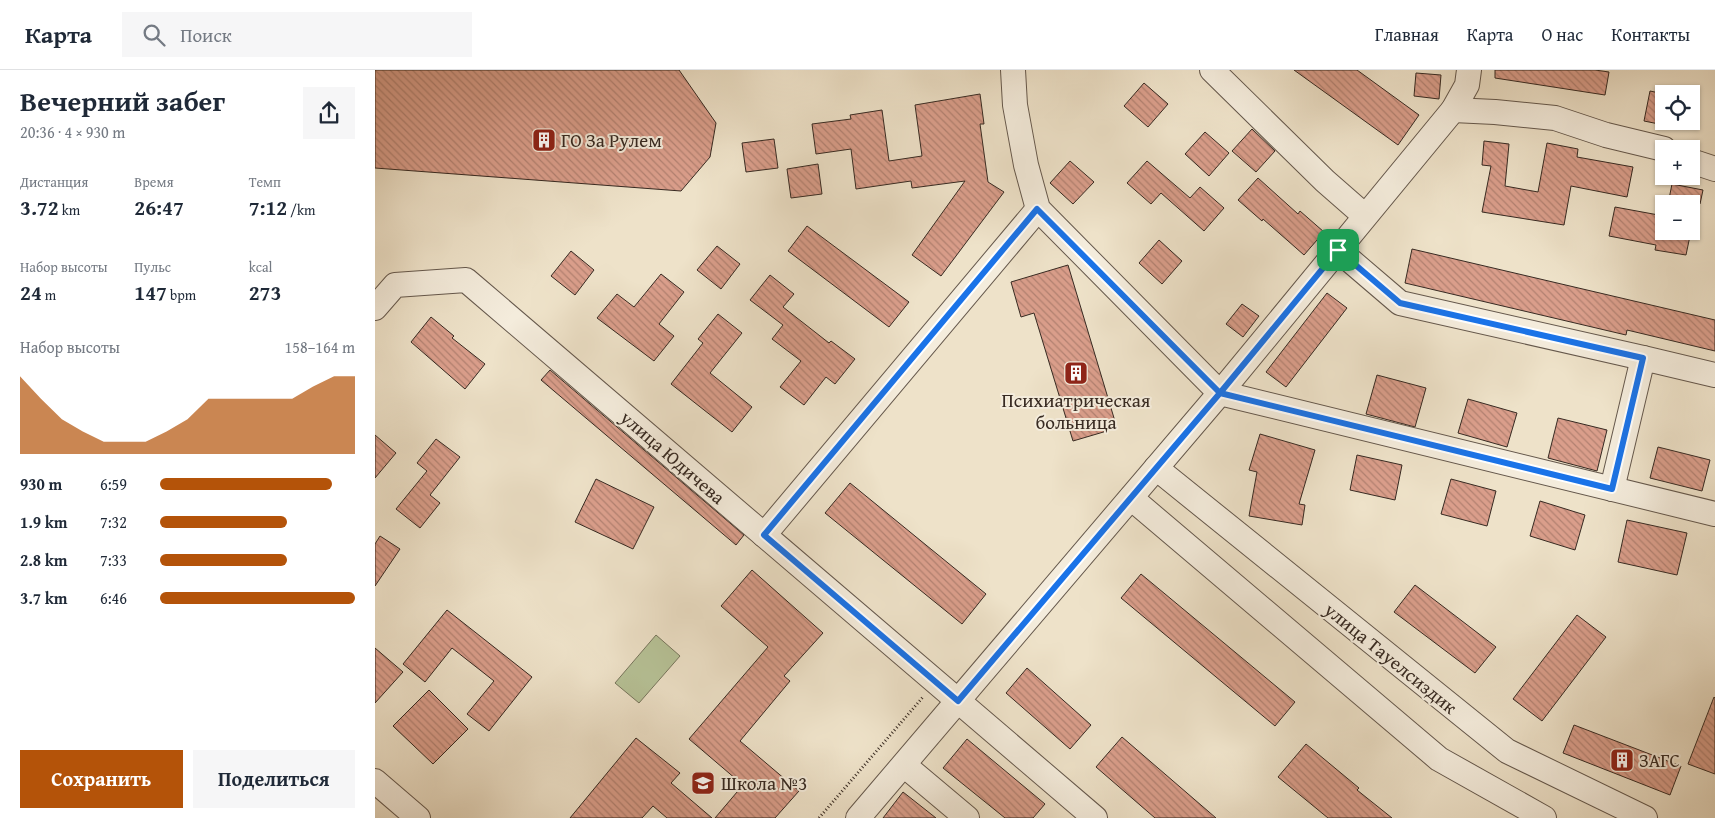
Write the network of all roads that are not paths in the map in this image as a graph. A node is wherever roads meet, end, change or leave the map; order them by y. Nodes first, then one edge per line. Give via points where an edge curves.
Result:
1 (1013, 70) edge
2 (1211, 70) edge
3 (1469, 70) edge
4 (1453, 110) junction
5 (1655, 147) edge
6 (1700, 164) edge
7 (1715, 170) edge
8 (1037, 209) junction
9 (1365, 216) junction
10 (1338, 250) junction
11 (375, 308) edge
12 (1643, 358) junction
13 (1715, 374) edge
14 (1220, 393) junction
15 (1156, 468) junction
16 (1612, 489) junction
17 (1131, 498) junction
18 (1715, 514) edge
19 (764, 535) junction
20 (958, 701) junction
21 (904, 764) junction
22 (375, 781) edge
23 (418, 818) edge
24 (858, 818) edge
25 (967, 818) edge
26 (1095, 818) edge
27 (1544, 818) edge
28 (1645, 818) edge

1 - 8 street via 1015,105
2 - 9 street via 1325,182
3 - 4 street via 1467,85
4 - 5 street via 1555,118
4 - 9 street
6 - 7 street
8 - 14 street
8 - 19 street
9 - 10 street
10 - 12 street via 1400,303
10 - 14 street
11 - 19 street, улица Юдичева via 395,285 466,280
12 - 13 street
12 - 16 street
14 - 15 street
14 - 16 street
15 - 17 street
15 - 28 street, улица Тауелсиздик via 1507,751
16 - 18 street
17 - 20 street
17 - 27 street via 1439,759
19 - 20 street, улица Юдичева
20 - 21 street
20 - 26 street, улица Юдичева
21 - 24 street
21 - 25 street
22 - 23 street

